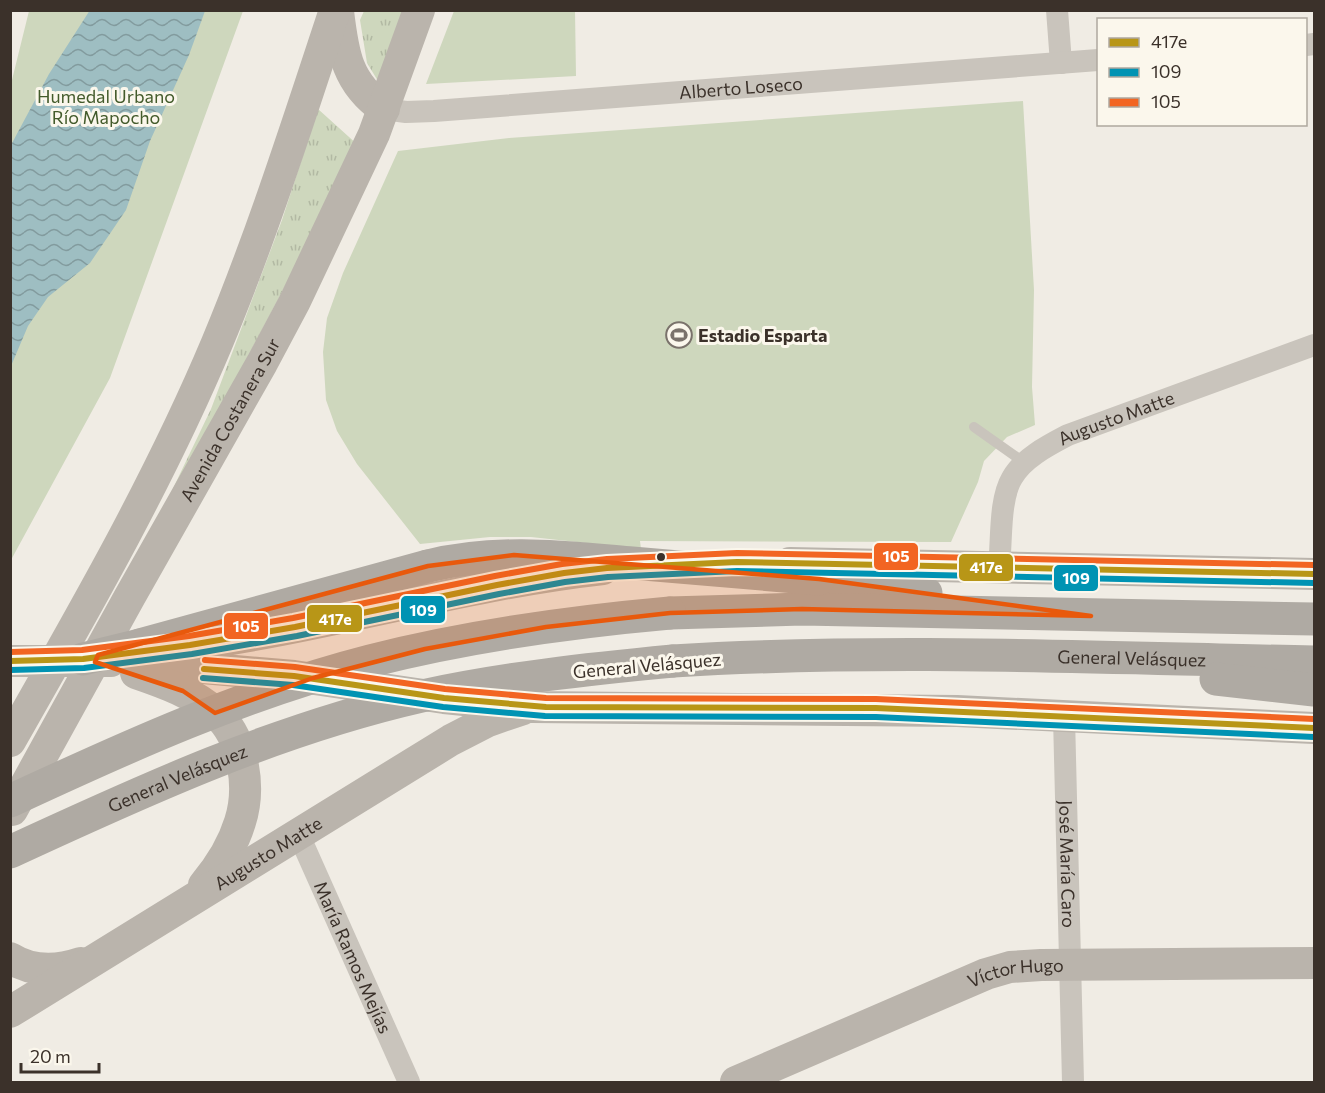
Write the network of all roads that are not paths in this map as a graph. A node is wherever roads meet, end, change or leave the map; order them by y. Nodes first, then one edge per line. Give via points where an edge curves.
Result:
1 (337, 10) edge
2 (419, 10) edge
3 (1057, 10) edge
4 (1097, 60) edge
5 (1061, 63) junction
6 (384, 109) junction
7 (1314, 345) edge
8 (974, 427) dead end
9 (1025, 464) junction
10 (999, 566) junction
11 (1314, 574) edge
12 (1091, 616) junction
13 (1314, 619) edge
14 (987, 655) junction
15 (135, 657) junction
16 (83, 659) joint
17 (10, 661) edge
18 (1314, 662) edge
19 (1314, 690) edge
20 (532, 707) junction
21 (1064, 717) junction
22 (1314, 728) edge
23 (10, 741) edge
24 (10, 801) edge
25 (10, 813) edge
26 (298, 833) junction
27 (10, 852) edge
28 (184, 903) junction
29 (98, 957) junction
30 (10, 958) edge
31 (1314, 963) edge
32 (1070, 964) junction
33 (10, 1012) edge
34 (409, 1083) edge
35 (736, 1083) edge
36 (1073, 1083) edge

1 - 6 main road via 346,61 366,96
1 - 23 main road via 252,256 216,345 102,581
2 - 6 main road, Avenida Costanera Sur
3 - 5 street
4 - 5 street, Alberto Loseco
5 - 6 street, Alberto Loseco via 434,111
6 - 25 main road, Avenida Costanera Sur via 295,301
7 - 9 street, Augusto Matte via 1068,435
8 - 9 lane
9 - 10 street, Augusto Matte via 1012,478 1005,500
10 - 11 main road
10 - 15 main road via 737,562 607,568 508,583
12 - 13 highway
12 - 15 highway, bridge via 819,579 557,556 485,557 428,566
12 - 24 highway, bridge via 802,609 670,613 546,627 369,662 265,694 200,718
14 - 18 highway, General Velásquez
14 - 19 highway
14 - 27 highway, General Velásquez, bridge via 775,656 673,661 519,678 420,697 263,743 194,769
15 - 16 highway, bridge
15 - 20 main road
15 - 28 main road via 219,716 231,731 240,758 244,787 240,821 219,865
16 - 17 main road, bridge
20 - 21 main road via 876,708
20 - 26 main road, Augusto Matte via 488,721 451,740
21 - 22 main road
21 - 32 street, José María Caro
26 - 28 main road, Augusto Matte
26 - 34 street, María Ramos Mejías
28 - 29 main road, Augusto Matte
29 - 30 main road via 49,970 24,966
29 - 33 main road, Augusto Matte
31 - 32 main road, Víctor Hugo
32 - 35 main road, Víctor Hugo via 997,970
32 - 36 street, José María Caro

